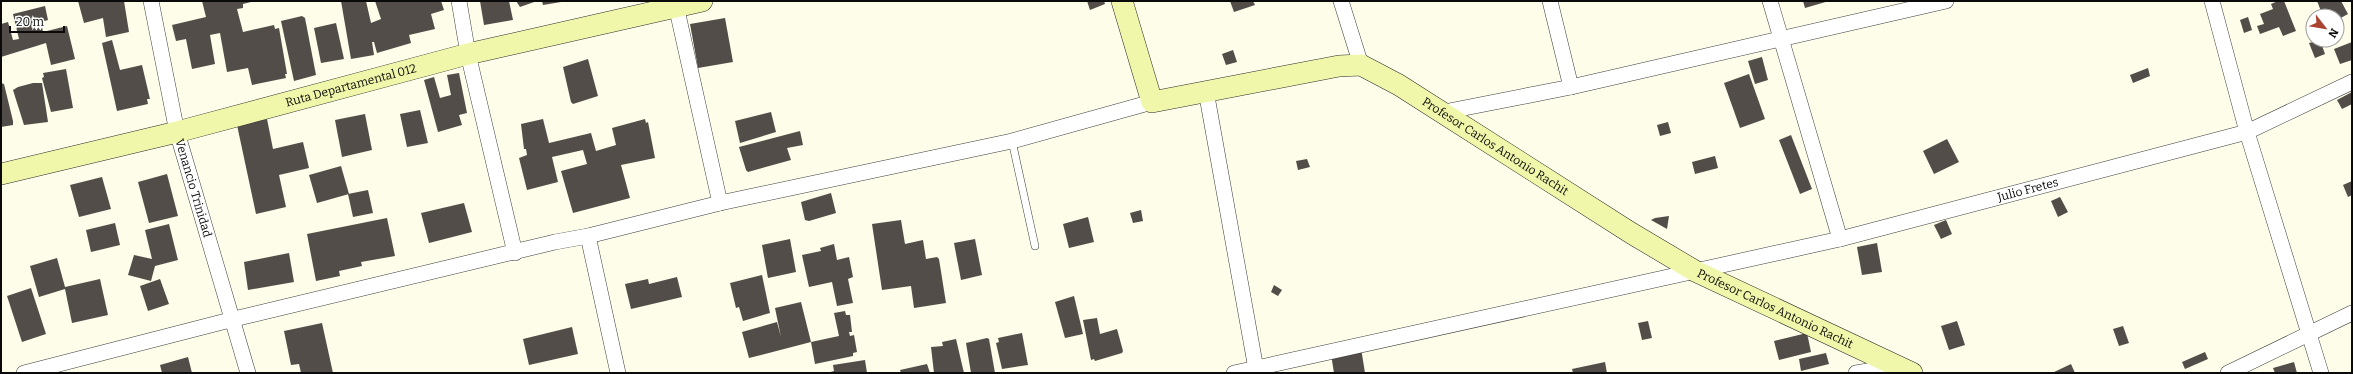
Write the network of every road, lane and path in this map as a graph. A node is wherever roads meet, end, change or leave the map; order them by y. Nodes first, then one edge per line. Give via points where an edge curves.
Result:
1 (151, 1) edge
2 (459, 1) edge
3 (702, 1) edge
4 (1122, 1) edge
5 (1341, 1) edge
6 (1550, 1) edge
7 (1770, 1) edge
8 (1946, 1) edge
9 (2212, 1) edge
10 (676, 4) edge
11 (1780, 39) junction
12 (468, 54) junction
13 (1361, 65) junction
14 (2352, 82) edge
15 (1571, 87) junction
16 (1206, 91) junction
17 (1152, 102) junction
18 (1444, 112) junction
19 (177, 132) junction
20 (2247, 132) junction
21 (1012, 141) junction
22 (1, 174) edge
23 (720, 203) junction
24 (588, 236) junction
25 (1840, 239) junction
26 (1035, 246) dead end
27 (515, 253) junction
28 (1695, 271) junction
29 (2352, 313) edge
30 (234, 319) junction
31 (2309, 334) junction
32 (1256, 369) junction
33 (1279, 369) edge
34 (1905, 369) edge
35 (24, 373) edge
36 (248, 373) edge
37 (618, 373) edge
38 (1234, 373) edge
39 (1856, 373) edge
40 (2228, 373) edge
41 (2321, 373) edge

1 - 19 street, Venancio Trinidad
2 - 12 street
3 - 10 main road, Ruta Departamental 012
4 - 17 main road
5 - 13 street
6 - 15 street
7 - 11 street
8 - 11 street
9 - 20 street
10 - 12 main road, Ruta Departamental 012
10 - 23 street
11 - 15 street
11 - 25 street
12 - 19 main road, Ruta Departamental 012
12 - 27 street
13 - 16 main road via 1339,66
13 - 18 main road, Profesor Carlos Antonio Rachit
14 - 20 street, Julio Fretes
15 - 18 street
16 - 17 main road
16 - 32 street
17 - 21 street
18 - 28 main road, Profesor Carlos Antonio Rachit via 1631,233
19 - 22 main road, Ruta Departamental 012
19 - 30 street, Venancio Trinidad
20 - 25 street, Julio Fretes
20 - 31 street
21 - 23 street
21 - 26 lane
23 - 24 street
24 - 27 street
24 - 37 street
25 - 28 street, Julio Fretes
27 - 30 street
28 - 33 street, Julio Fretes
28 - 34 main road, Profesor Carlos Antonio Rachit
29 - 31 street
30 - 35 street
30 - 36 street, Venancio Trinidad
31 - 40 street
31 - 41 street
32 - 33 street, Julio Fretes
32 - 38 street, Julio Fretes
34 - 39 street

